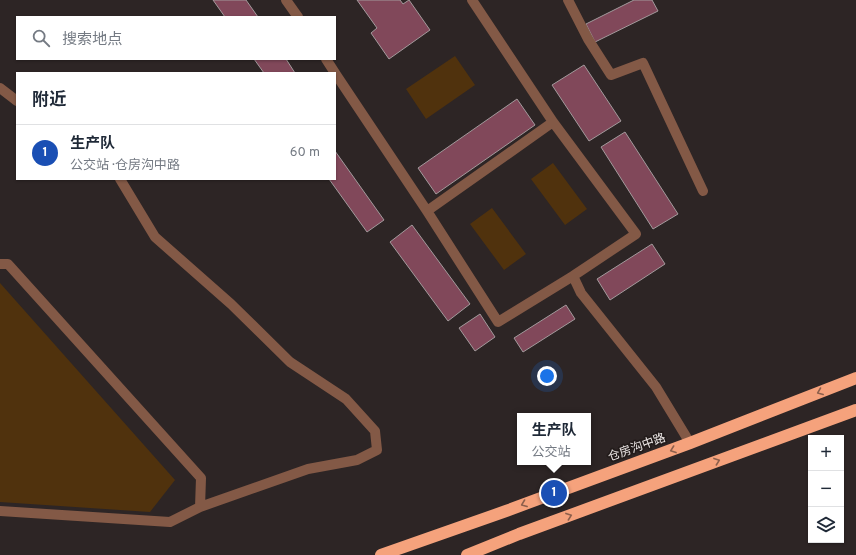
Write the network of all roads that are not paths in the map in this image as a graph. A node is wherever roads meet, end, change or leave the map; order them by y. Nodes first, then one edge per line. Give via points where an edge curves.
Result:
1 (286, 0) edge
2 (472, 0) edge
3 (568, 0) edge
4 (297, 16) edge
5 (327, 60) edge
6 (334, 72) edge
7 (336, 74) edge
8 (0, 88) edge
9 (16, 100) edge
10 (553, 122) junction
11 (121, 180) edge
12 (702, 191) dead end
13 (427, 211) junction
14 (0, 264) edge
15 (573, 276) junction
16 (856, 378) edge
17 (856, 410) edge
18 (690, 443) junction
19 (200, 507) junction
20 (0, 511) edge
21 (381, 555) edge
22 (467, 555) edge

1 - 4 lane
2 - 10 lane
3 - 12 lane via 588,39 611,75 643,63
5 - 6 lane
7 - 13 lane
8 - 9 lane
10 - 13 lane
10 - 15 lane via 636,234
11 - 19 lane via 155,237 231,304 290,362 346,399 375,431 377,450 357,460 308,469
13 - 15 lane via 498,322
14 - 19 lane via 8,264 201,478
15 - 18 lane via 581,293 656,387
16 -> 18 highway, 仓房沟中路
22 -> 17 highway
18 -> 21 highway, 仓房沟中路 via 506,512
19 - 20 lane via 170,522

